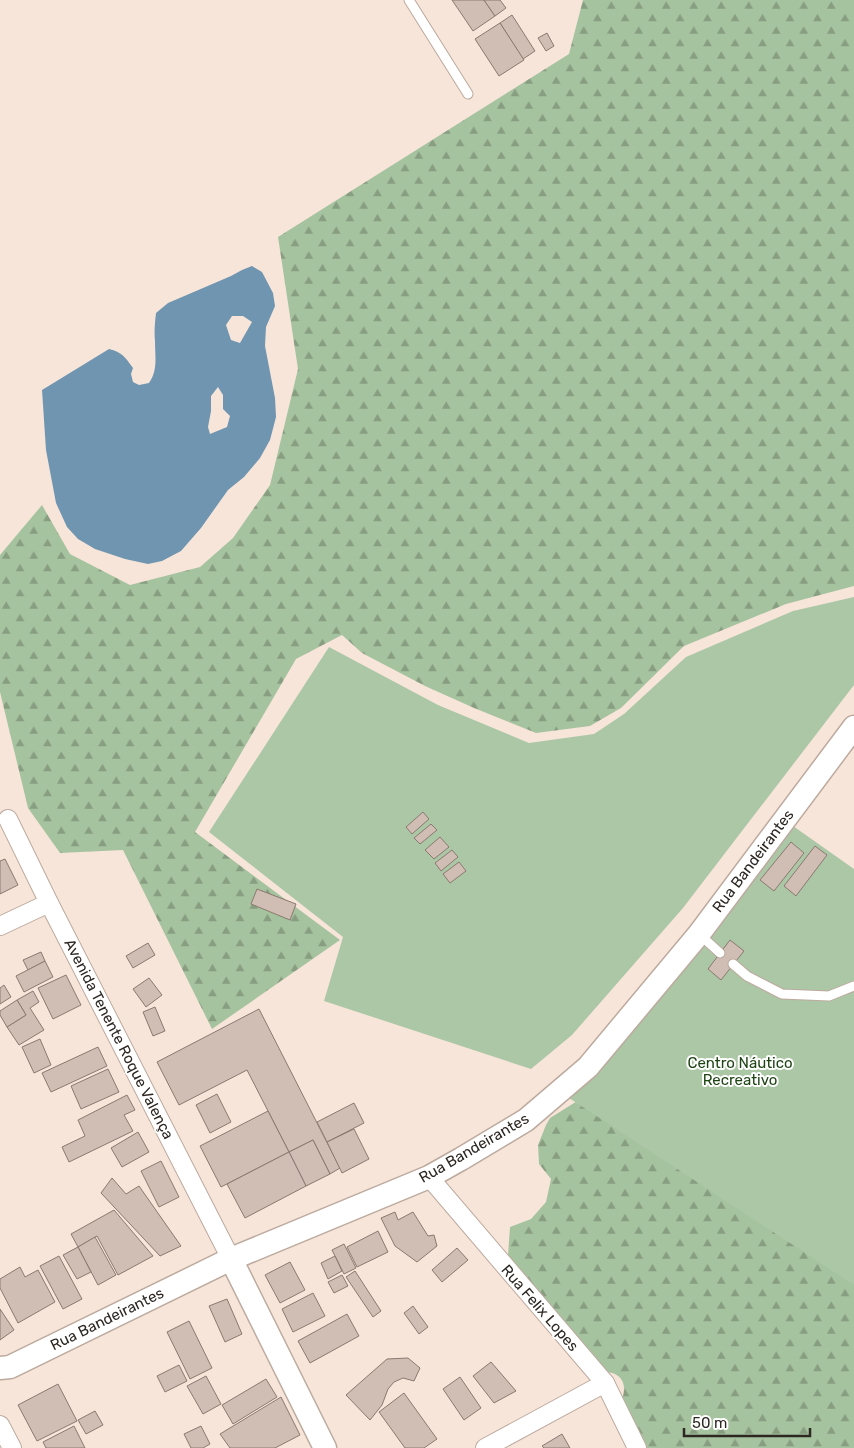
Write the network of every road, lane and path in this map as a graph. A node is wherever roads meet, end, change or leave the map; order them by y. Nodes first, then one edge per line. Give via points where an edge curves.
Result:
1 (409, 0) edge
2 (468, 94) dead end
3 (854, 727) edge
4 (8, 819) dead end
5 (49, 903) junction
6 (0, 926) edge
7 (699, 934) junction
8 (720, 953) dead end
9 (733, 964) dead end
10 (854, 986) edge
11 (429, 1177) junction
12 (231, 1259) junction
13 (3, 1372) edge
14 (605, 1383) junction
15 (0, 1425) edge
16 (12, 1448) edge
17 (325, 1448) edge
18 (485, 1448) edge
19 (637, 1448) edge

1 - 2 lane
3 - 7 street, Rua Bandeirantes
4 - 5 street, Avenida Tenente Roque Valença
5 - 6 street
5 - 12 street, Avenida Tenente Roque Valença
7 - 8 lane
7 - 11 street, Rua Bandeirantes via 588,1067 526,1120
9 - 10 lane via 747,976 782,994 829,996
11 - 12 street, Rua Bandeirantes
11 - 14 street, Rua Felix Lopes
12 - 13 street, Rua Bandeirantes
12 - 17 street
14 - 18 street
14 - 19 street, Rua Felix Lopes
15 - 16 street

